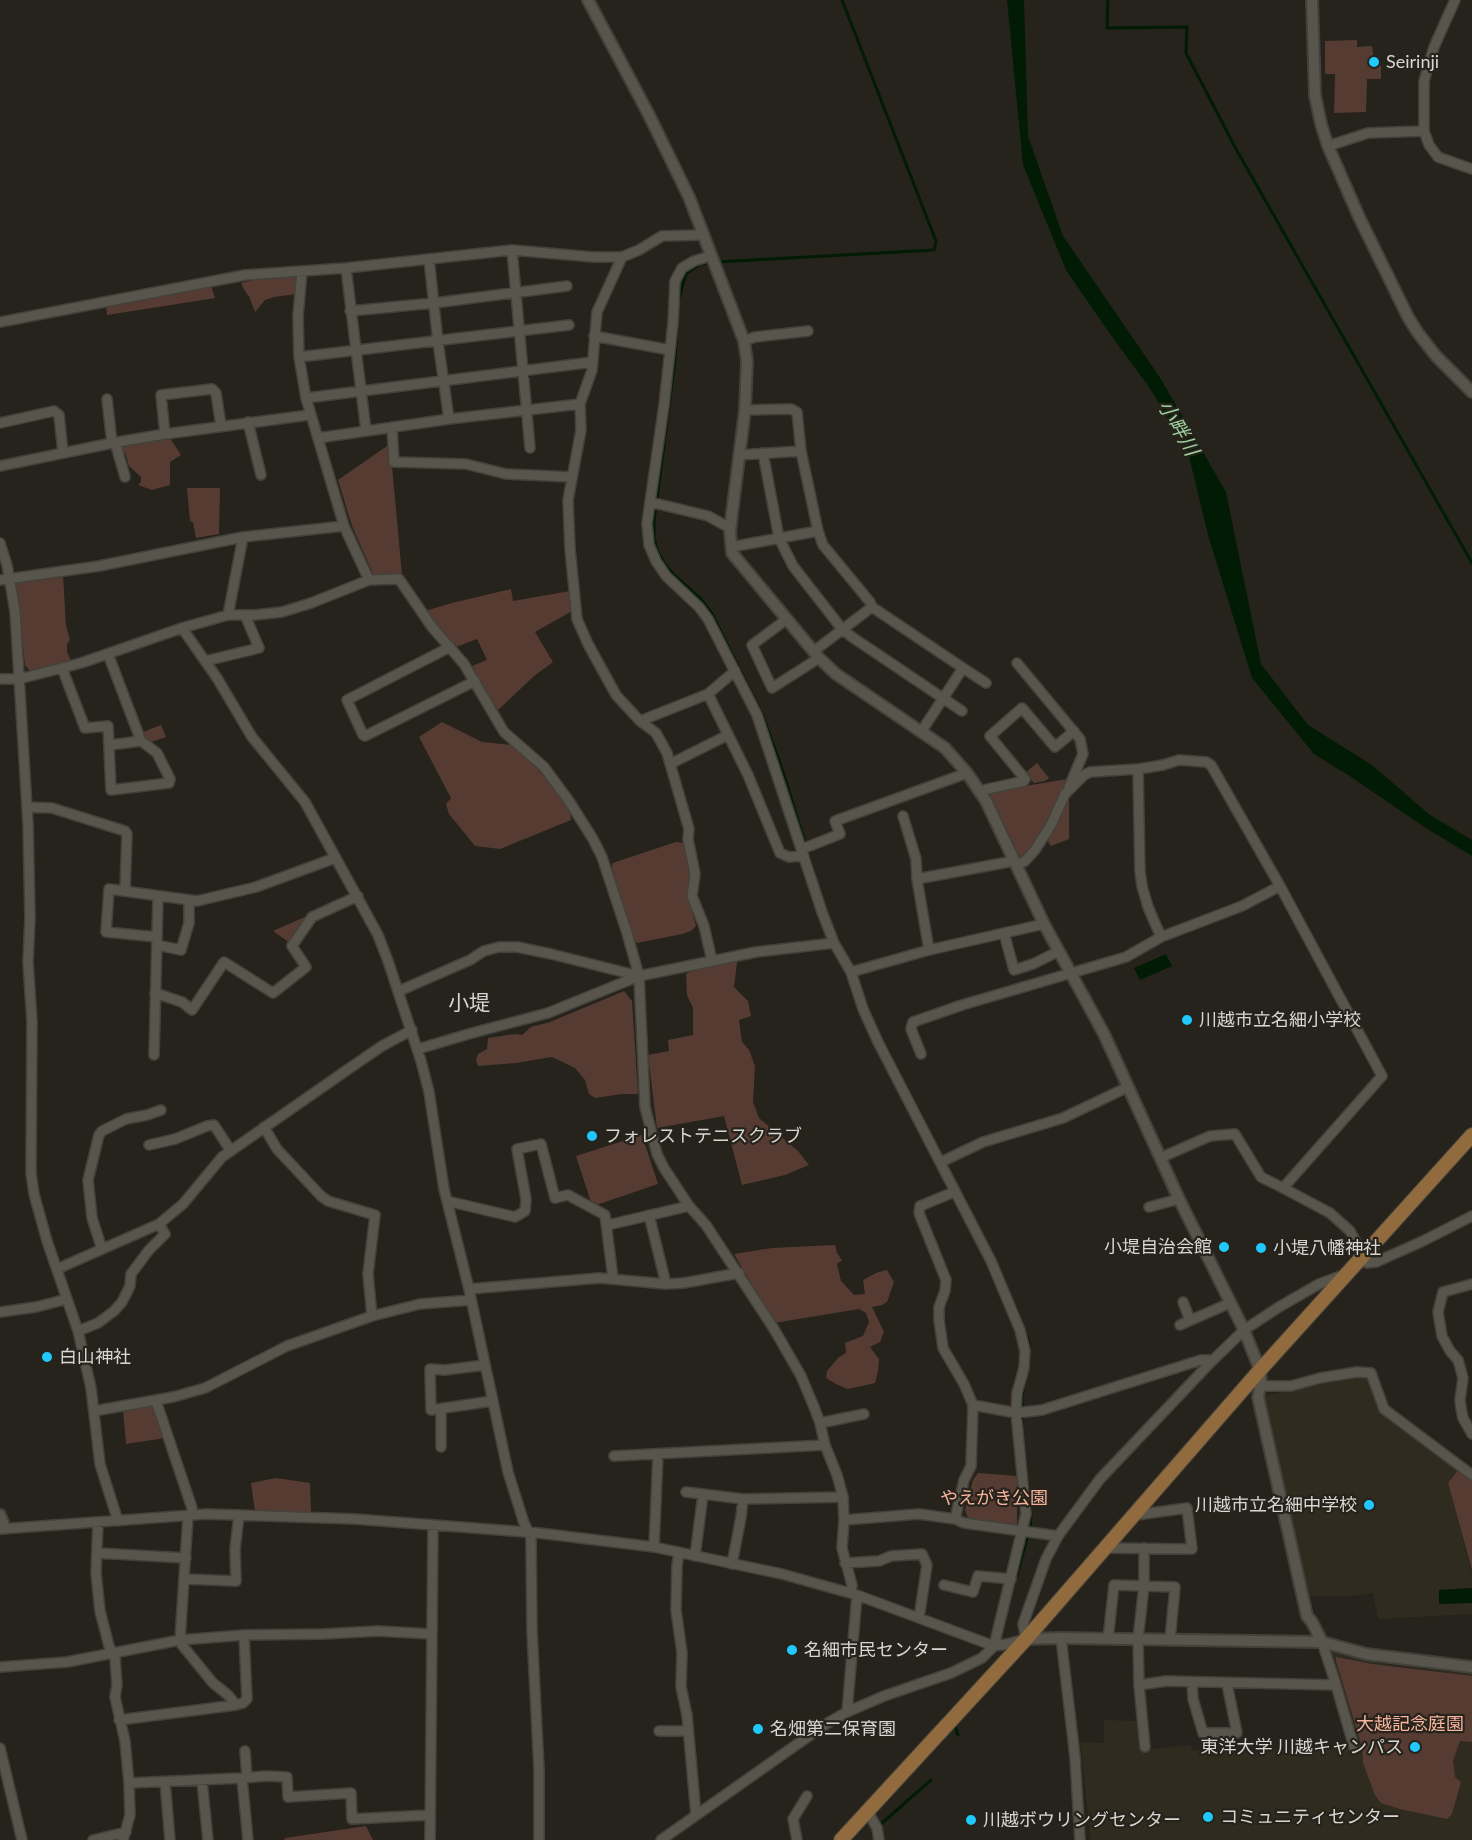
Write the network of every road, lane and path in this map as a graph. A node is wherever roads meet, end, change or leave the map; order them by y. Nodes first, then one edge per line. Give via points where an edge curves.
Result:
1 (588, 0) edge
2 (1312, 0) edge
3 (1455, 0) edge
4 (1424, 131) junction
5 (1328, 146) junction
6 (1472, 169) edge
7 (703, 236) junction
8 (512, 250) junction
9 (710, 256) junction
10 (622, 257) junction
11 (429, 259) junction
12 (346, 268) junction
13 (302, 271) junction
14 (567, 286) dead end
15 (516, 291) junction
16 (434, 303) junction
17 (351, 311) junction
18 (0, 322) edge
19 (568, 326) dead end
20 (808, 331) dead end
21 (520, 332) junction
22 (594, 336) junction
23 (744, 341) junction
24 (438, 342) junction
25 (670, 350) junction
26 (356, 351) junction
27 (299, 357) junction
28 (592, 362) junction
29 (523, 370) junction
30 (443, 380) junction
31 (360, 390) junction
32 (1472, 392) edge
33 (306, 398) junction
34 (107, 399) dead end
35 (580, 404) junction
36 (745, 410) junction
37 (527, 411) junction
38 (309, 415) junction
39 (449, 419) junction
40 (248, 422) junction
41 (0, 423) edge
42 (221, 426) junction
43 (392, 427) junction
44 (366, 431) junction
45 (165, 434) junction
46 (318, 438) junction
47 (113, 442) junction
48 (530, 448) dead end
49 (801, 451) junction
50 (63, 453) junction
51 (763, 453) junction
52 (739, 455) junction
53 (0, 465) edge
54 (261, 475) dead end
55 (124, 477) dead end
56 (572, 477) junction
57 (654, 503) junction
58 (344, 526) junction
59 (730, 528) junction
60 (818, 531) junction
61 (243, 537) junction
62 (779, 538) junction
63 (0, 543) edge
64 (731, 547) junction
65 (5, 580) edge
66 (369, 580) junction
67 (872, 607) junction
68 (228, 615) junction
69 (245, 615) junction
70 (787, 619) junction
71 (182, 628) junction
72 (842, 628) junction
73 (450, 647) junction
74 (108, 654) junction
75 (816, 654) junction
76 (205, 661) junction
77 (1017, 663) dead end
78 (62, 668) junction
79 (963, 668) junction
80 (735, 671) junction
81 (20, 679) junction
82 (0, 680) edge
83 (475, 681) junction
84 (986, 683) dead end
85 (708, 694) junction
86 (943, 699) junction
87 (962, 711) dead end
88 (640, 721) junction
89 (921, 732) junction
90 (1074, 732) junction
91 (728, 735) junction
92 (141, 741) junction
93 (110, 745) junction
94 (670, 764) junction
95 (1138, 769) junction
96 (967, 773) junction
97 (980, 791) junction
98 (1065, 794) junction
99 (27, 807) junction
100 (903, 816) dead end
101 (803, 853) junction
102 (335, 858) junction
103 (1015, 863) junction
104 (917, 879) junction
105 (1280, 886) junction
106 (125, 890) junction
107 (158, 897) junction
108 (358, 897) junction
109 (189, 900) junction
110 (1044, 924) junction
111 (1004, 933) junction
112 (1161, 936) junction
113 (157, 941) junction
114 (834, 944) junction
115 (929, 950) junction
116 (1059, 951) junction
117 (712, 961) junction
118 (850, 972) junction
119 (1070, 972) junction
120 (639, 976) junction
121 (399, 991) junction
122 (155, 993) junction
123 (412, 1030) junction
124 (418, 1049) junction
125 (921, 1054) dead end
126 (154, 1055) dead end
127 (1128, 1087) junction
128 (161, 1110) dead end
129 (264, 1127) junction
130 (1471, 1139) edge
131 (149, 1145) dead end
132 (231, 1151) junction
133 (1160, 1158) junction
134 (941, 1161) junction
135 (1283, 1188) junction
136 (954, 1192) junction
137 (1179, 1199) junction
138 (447, 1201) junction
139 (689, 1206) junction
140 (1149, 1207) dead end
141 (649, 1215) junction
142 (1472, 1216) edge
143 (159, 1224) junction
144 (608, 1225) junction
145 (102, 1249) junction
146 (1361, 1257) junction
147 (57, 1269) junction
148 (739, 1273) junction
149 (1348, 1274) junction
150 (613, 1278) junction
151 (666, 1284) junction
152 (1472, 1284) edge
153 (469, 1289) junction
154 (67, 1299) junction
155 (471, 1300) junction
156 (1183, 1302) dead end
157 (1230, 1302) junction
158 (0, 1312) edge
159 (372, 1316) junction
160 (1190, 1320) junction
161 (1180, 1325) dead end
162 (1244, 1330) junction
163 (78, 1331) junction
164 (1213, 1360) junction
165 (485, 1365) junction
166 (1260, 1370) junction
167 (1260, 1386) junction
168 (156, 1401) junction
169 (492, 1401) junction
170 (974, 1405) junction
171 (441, 1409) junction
172 (94, 1411) junction
173 (1016, 1413) junction
174 (864, 1414) dead end
175 (820, 1423) junction
176 (1472, 1434) edge
177 (825, 1445) junction
178 (441, 1447) dead end
179 (658, 1454) junction
180 (614, 1456) dead end
181 (1472, 1475) edge
182 (686, 1492) dead end
183 (703, 1494) junction
184 (843, 1497) junction
185 (743, 1499) junction
186 (0, 1515) edge
187 (190, 1515) junction
188 (239, 1515) junction
189 (1136, 1515) junction
190 (956, 1519) junction
191 (844, 1520) junction
192 (118, 1521) junction
193 (98, 1522) junction
194 (433, 1525) junction
195 (3, 1529) edge
196 (528, 1532) junction
197 (1027, 1532) junction
198 (1058, 1536) junction
199 (654, 1547) junction
200 (1106, 1548) junction
201 (1144, 1548) junction
202 (679, 1552) junction
203 (97, 1553) junction
204 (695, 1556) junction
205 (186, 1558) junction
206 (845, 1563) junction
207 (732, 1564) junction
208 (184, 1579) junction
209 (1011, 1579) junction
210 (944, 1585) dead end
211 (1144, 1586) junction
212 (854, 1594) junction
213 (919, 1618) junction
214 (432, 1634) junction
215 (244, 1635) junction
216 (1061, 1638) junction
217 (1026, 1639) junction
218 (1108, 1639) junction
219 (180, 1640) junction
220 (1138, 1640) junction
221 (1170, 1640) junction
222 (1322, 1642) junction
223 (994, 1646) junction
224 (113, 1653) junction
225 (0, 1667) edge
226 (1472, 1667) edge
227 (1192, 1682) junction
228 (1227, 1684) junction
229 (1139, 1685) junction
230 (1336, 1685) junction
231 (236, 1705) junction
232 (847, 1712) junction
233 (119, 1720) junction
234 (659, 1731) dead end
235 (688, 1731) junction
236 (1354, 1747) dead end
237 (0, 1748) edge
238 (1145, 1748) dead end
239 (245, 1751) dead end
240 (244, 1777) junction
241 (202, 1780) junction
242 (165, 1782) junction
243 (129, 1783) junction
244 (807, 1796) dead end
245 (868, 1812) junction
246 (430, 1815) junction
247 (696, 1815) junction
248 (125, 1836) edge
249 (22, 1840) edge
250 (93, 1840) edge
251 (170, 1840) edge
252 (208, 1840) edge
253 (248, 1840) edge
254 (430, 1840) edge
255 (533, 1840) edge
256 (539, 1840) edge
257 (662, 1840) edge
258 (797, 1840) edge
259 (841, 1840) edge
260 (879, 1840) edge
261 (1080, 1840) edge

1 - 7 street via 649,115
2 - 5 street via 1315,95
3 - 4 street via 1424,81
4 - 5 street via 1368,133
4 - 6 street via 1438,156
5 - 32 street via 1408,317 1436,356
7 - 9 street
7 - 10 street via 662,236
8 - 10 street
8 - 11 street
8 - 15 street
9 - 23 street
9 - 25 street via 682,268 675,281
10 - 22 street via 597,312
11 - 12 street
11 - 16 street
12 - 13 street
12 - 17 street
13 - 18 street via 245,275
13 - 27 street
14 - 15 street
15 - 16 street
15 - 21 street
16 - 17 street
16 - 24 street
17 - 26 street
19 - 21 street
20 - 23 street
21 - 24 street
21 - 29 street
22 - 25 street
22 - 28 street
23 - 36 street
24 - 26 street
24 - 30 street
25 - 57 street
26 - 27 street
26 - 31 street
27 - 33 street
28 - 29 street
28 - 35 street
29 - 30 street
29 - 37 street
30 - 31 street
30 - 39 street
31 - 33 street
31 - 44 street
33 - 38 street
34 - 47 street
35 - 37 street
35 - 56 street via 581,430
36 - 49 street via 794,410
36 - 52 street
37 - 39 street
37 - 48 street
38 - 40 street
38 - 46 street
39 - 43 street
40 - 42 street
40 - 54 street
41 - 50 street via 54,411 58,415
42 - 45 street
42 - 45 street via 212,389 161,395
43 - 44 street
43 - 56 street via 394,462 466,464 506,474
44 - 46 street
45 - 47 street
46 - 58 street
47 - 50 street
47 - 55 street
49 - 51 street
49 - 60 street
50 - 53 street
51 - 52 street
51 - 62 street
52 - 59 street
56 - 88 street via 568,500 577,619 616,695
57 - 59 street via 708,516
57 - 80 street via 647,523 649,545 656,561 704,613
58 - 61 street
58 - 66 street
59 - 64 street
60 - 62 street
60 - 67 street via 823,545
61 - 65 street
61 - 68 street
62 - 64 street
62 - 72 street via 793,566
63 - 65 street
64 - 70 street via 738,562
65 - 81 street via 15,611
66 - 69 street via 282,612
66 - 73 street via 399,579
67 - 72 street
67 - 79 street
68 - 69 street
68 - 71 street
69 - 76 street via 259,648
70 - 75 street
70 - 75 street via 752,645 772,688
71 - 74 street
71 - 76 street
72 - 75 street
72 - 86 street
73 - 83 street
73 - 83 street via 346,701 363,735
74 - 78 street
74 - 92 street
75 - 89 street via 836,674
76 - 102 street via 252,737 305,802
77 - 90 street
78 - 81 street
78 - 93 street via 84,728 108,726
79 - 84 street
79 - 86 street
80 - 85 street
80 - 101 street via 757,715
81 - 82 street
81 - 99 street
83 - 120 street via 504,732 544,767 593,839 609,875
85 - 88 street
85 - 91 street
86 - 87 street
86 - 89 street
88 - 94 street via 656,733
89 - 96 street via 945,748
90 - 97 street via 1055,747 1022,708 990,736 1024,781
90 - 98 street via 1083,754
91 - 94 street
91 - 101 street via 780,854 789,857
92 - 93 street
92 - 93 street via 157,753 169,783 111,790
94 - 117 street via 689,829 695,874 692,896
95 - 98 street via 1090,772
95 - 105 street via 1179,760 1209,763
95 - 112 street via 1142,886
96 - 97 street
96 - 101 street via 835,821 840,834
97 - 103 street
98 - 103 street via 1052,825 1035,850 1025,861
99 - 106 street via 52,808 125,831
99 - 147 street via 32,1022 30,1164 39,1216
100 - 104 street via 916,859
101 - 114 street
102 - 108 street
102 - 109 street via 256,887 207,900
103 - 104 street
103 - 110 street
104 - 115 street
105 - 112 street via 1242,906
105 - 135 street via 1382,1076
106 - 107 street
106 - 113 street via 108,889 106,932
107 - 109 street
107 - 113 street
108 - 121 street via 378,935
108 - 122 street via 312,916 292,946 306,968 273,993 224,962 192,1010 182,1002
109 - 113 street via 189,922 181,950
110 - 111 street
110 - 116 street
111 - 115 street
111 - 116 street via 1014,970
112 - 119 street via 1126,957
113 - 122 street
114 - 117 street
114 - 118 street
115 - 118 street
116 - 119 street
117 - 120 street
118 - 134 street via 862,1009
119 - 125 street via 913,1022 911,1029
119 - 127 street
120 - 121 street via 517,947 499,948 484,951
120 - 124 street via 548,1013
120 - 139 street via 645,1107 657,1154
121 - 123 street
122 - 126 street
123 - 124 street
123 - 129 street via 382,1046
124 - 138 street
127 - 133 street
127 - 134 street via 1063,1118 983,1142
128 - 145 street via 126,1119 99,1135 88,1180 92,1218
129 - 132 street
129 - 159 street via 277,1149 321,1196 375,1215 368,1274
130 - 146 main road
131 - 132 street via 214,1125
132 - 143 street via 183,1204
133 - 135 street via 1210,1136 1235,1134 1261,1177
133 - 137 street
134 - 136 street
135 - 146 street via 1330,1213 1350,1231
136 - 170 street via 920,1206 919,1213 946,1280 939,1307 943,1348
136 - 173 street via 991,1261 1020,1330 1025,1351
137 - 140 street
137 - 157 street
138 - 144 street via 515,1216 525,1211 517,1149 541,1144 555,1198 568,1195 605,1215
138 - 153 street
139 - 141 street
139 - 148 street
141 - 144 street
141 - 151 street
142 - 146 street via 1376,1262 1367,1263
143 - 145 street
143 - 163 street via 165,1234 131,1274 122,1302 98,1323
144 - 150 street
145 - 147 street
146 - 149 main road
147 - 154 street
148 - 151 street
148 - 175 street via 801,1376
149 - 162 street via 1319,1284
149 - 166 main road
150 - 151 street
150 - 153 street
152 - 176 street via 1443,1292 1438,1312 1442,1336 1458,1360 1463,1378 1461,1408
153 - 155 street
154 - 158 street
154 - 163 street
155 - 159 street via 420,1304
155 - 165 street
156 - 160 street
157 - 160 street
157 - 162 street
159 - 168 street via 287,1346 205,1388
160 - 161 street
162 - 164 street
162 - 166 street
163 - 172 street
164 - 173 street via 1201,1360 1042,1410
164 - 198 street via 1100,1479
165 - 169 street
165 - 171 street via 430,1369 431,1410
166 - 167 street
166 - 189 main road
167 - 181 street via 1291,1386 1371,1372 1384,1409
167 - 222 street via 1258,1397 1307,1616
168 - 172 street
168 - 187 street via 192,1508
169 - 171 street
169 - 196 street via 508,1472
170 - 173 street
170 - 190 street via 971,1466
171 - 178 street
172 - 192 street via 100,1464
173 - 197 street
174 - 175 street
175 - 177 street
177 - 179 street
177 - 184 street
179 - 180 street
179 - 199 street
182 - 183 street
183 - 185 street
183 - 204 street
184 - 185 street
184 - 191 street
185 - 207 street
186 - 195 street
187 - 188 street
187 - 192 street
187 - 205 street
188 - 194 street
188 - 208 street via 236,1581
189 - 200 main road
189 - 201 street via 1187,1508 1192,1549
190 - 191 street via 919,1514
190 - 197 street
191 - 206 street
192 - 193 street
193 - 195 street
193 - 203 street
194 - 196 street
194 - 214 street
196 - 199 street
196 - 256 street
197 - 198 street
197 - 209 street
198 - 217 street via 1023,1624
199 - 202 street
200 - 201 street
200 - 217 main road
201 - 211 street
202 - 204 street
202 - 235 street via 676,1610
203 - 205 street
203 - 224 street via 100,1611
204 - 207 street
205 - 208 street
206 - 212 street
206 - 213 street via 922,1554 927,1565
207 - 212 street
208 - 219 street
209 - 210 street via 978,1576 973,1592
209 - 223 street
211 - 218 street via 1114,1585
211 - 220 street
211 - 221 street via 1175,1587
212 - 213 street
212 - 232 street
213 - 223 street
214 - 215 street via 378,1631
214 - 246 street
215 - 219 street
215 - 231 street via 247,1699
216 - 217 street
216 - 218 street
216 - 261 street
217 - 223 street
217 - 245 main road
218 - 220 street
219 - 224 street
219 - 231 street via 200,1668
220 - 221 street
220 - 229 street
221 - 222 street
222 - 226 street via 1366,1654
222 - 230 street
223 - 232 street via 982,1658 951,1672
224 - 225 street via 66,1662
224 - 233 street
227 - 228 street
227 - 228 street via 1203,1733 1237,1733
227 - 229 street
228 - 230 street
229 - 238 street
230 - 236 street
231 - 233 street
232 - 247 street
233 - 243 street
234 - 235 street
235 - 247 street
237 - 249 street
239 - 240 street
240 - 241 street
240 - 246 street via 287,1777 288,1797 351,1793 352,1820
240 - 253 street
241 - 242 street
241 - 252 street
242 - 243 street
242 - 251 street
243 - 248 street via 130,1815
244 - 258 street via 793,1819
245 - 259 main road
245 - 260 street
246 - 254 street
247 - 257 street
248 - 250 street
255 - 256 street

